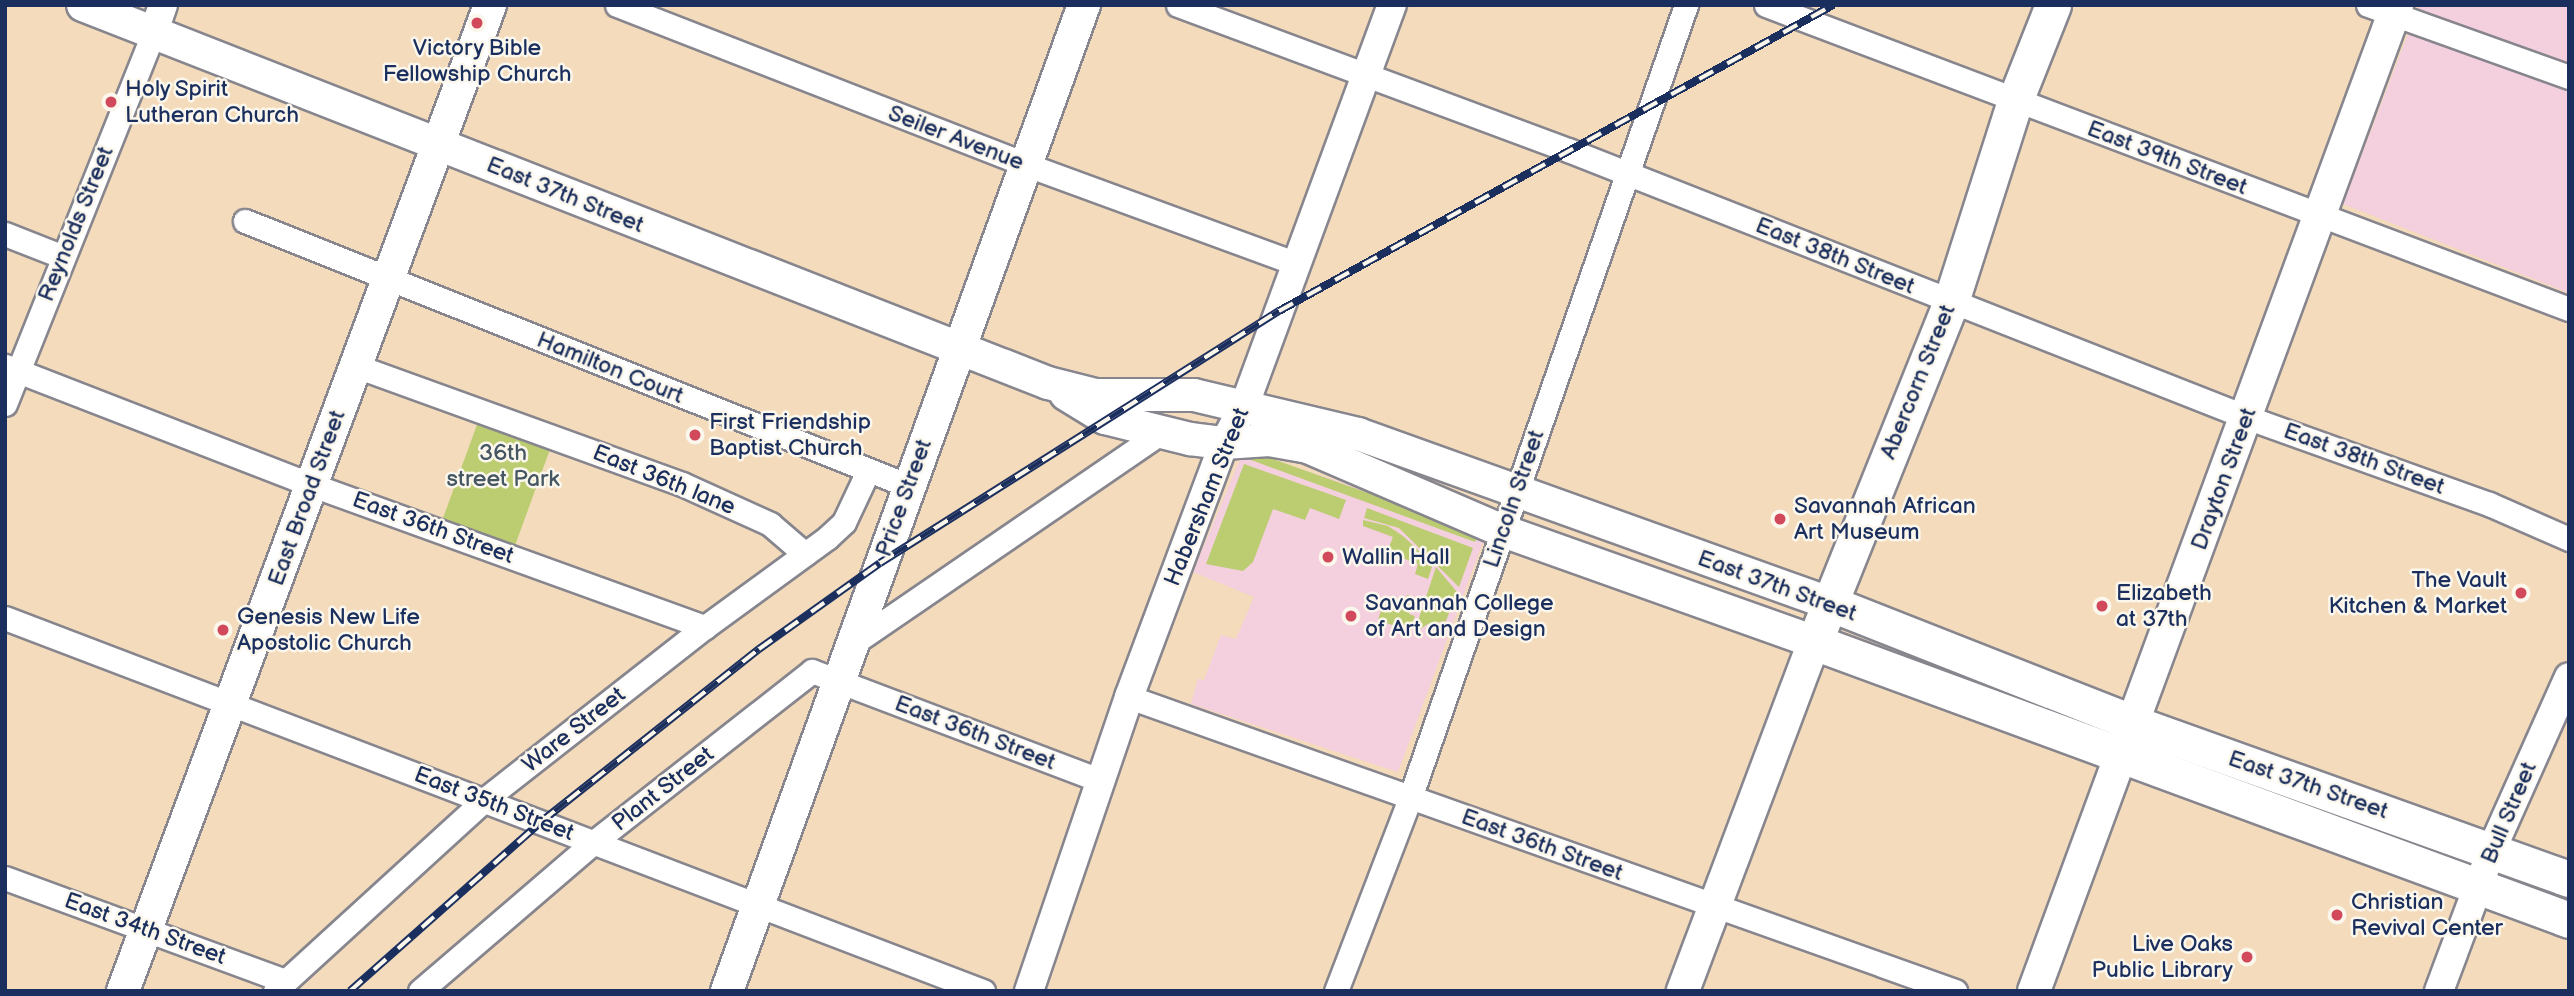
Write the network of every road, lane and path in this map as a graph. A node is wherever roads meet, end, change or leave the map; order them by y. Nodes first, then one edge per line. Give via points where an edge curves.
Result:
1 (83, 5) edge
2 (490, 5) edge
3 (617, 5) edge
4 (1084, 5) edge
5 (1178, 5) edge
6 (1392, 5) edge
7 (1686, 5) edge
8 (1766, 5) edge
9 (2053, 5) edge
10 (2386, 8) edge
11 (158, 20) edge
12 (1367, 72) junction
13 (2569, 77) edge
14 (2015, 101) junction
15 (439, 144) junction
16 (1027, 165) junction
17 (1628, 173) junction
18 (2319, 216) junction
19 (245, 221) dead end
20 (5, 233) edge
21 (61, 256) junction
22 (1297, 264) junction
23 (389, 279) junction
24 (1951, 302) junction
25 (2569, 309) edge
26 (958, 351) junction
27 (356, 366) junction
28 (12, 369) edge
29 (1048, 383) junction
30 (5, 404) edge
31 (1245, 404) junction
32 (2246, 417) junction
33 (1160, 433) junction
34 (1224, 443) junction
35 (868, 471) junction
36 (312, 485) junction
37 (909, 486) junction
38 (1517, 493) junction
39 (1503, 531) junction
40 (2569, 539) edge
41 (805, 554) junction
42 (1829, 603) junction
43 (5, 618) edge
44 (705, 626) junction
45 (1814, 642) junction
46 (852, 644) junction
47 (825, 676) junction
48 (2569, 677) edge
49 (1129, 697) junction
50 (230, 704) junction
51 (2133, 723) junction
52 (2119, 757) junction
53 (1099, 780) junction
54 (1410, 798) junction
55 (484, 800) junction
56 (594, 842) junction
57 (2492, 849) junction
58 (5, 878) edge
59 (2569, 879) edge
60 (2479, 884) junction
61 (757, 905) junction
62 (1714, 907) junction
63 (2569, 920) edge
64 (146, 929) junction
65 (280, 986) edge
66 (123, 991) edge
67 (420, 991) edge
68 (727, 991) edge
69 (984, 991) edge
70 (1029, 991) edge
71 (1336, 991) edge
72 (1683, 991) edge
73 (1955, 991) edge
74 (2034, 991) edge
75 (2439, 991) edge

1 - 11 main road, East 37th Street
2 - 15 main road, East Broad Street
3 - 16 street, Seiler Avenue
4 - 16 main road, Price Street
5 - 12 street, East 38th Street
6 - 12 street, Habersham Street
7 - 17 street, Lincoln Street
8 - 14 street, East 39th Street
9 - 14 main road, Abercorn Street
10 - 13 street
10 - 18 main road, Drayton Street
11 - 15 main road, East 37th Street
11 - 21 street, Reynolds Street
12 - 17 street, East 38th Street
12 - 22 street, Habersham Street
14 - 18 street, East 39th Street
14 - 24 main road, Abercorn Street
15 - 23 main road, East Broad Street
15 - 26 main road, East 37th Street
16 - 22 street, Seiler Avenue
16 - 26 main road, Price Street
17 - 24 street, East 38th Street
17 - 38 street, Lincoln Street
18 - 25 street, East 39th Street
18 - 32 main road, Drayton Street
19 - 23 street, Hamilton Court
20 - 21 street
21 - 28 street, Reynolds Street
22 - 31 street, Habersham Street
23 - 27 main road, East Broad Street
23 - 35 street, Hamilton Court
24 - 32 street, East 38th Street
24 - 42 main road, Abercorn Street
26 - 29 main road, East 37th Street
26 - 37 main road, Price Street
27 - 36 main road, East Broad Street
27 - 41 street, East 36th lane via 682,484 770,524
28 - 30 street, Reynolds Street
28 - 36 street, East 36th Street
29 - 31 main road, East 37th Street via 1095,395 1194,395
29 - 33 main road, East 37th Street via 1105,418
31 - 34 street, Habersham Street
31 - 38 main road, East 37th Street via 1357,434
32 - 40 street, East 38th Street via 2489,504
32 - 51 main road, Drayton Street
33 - 34 main road, East 37th Street
33 - 46 street
34 - 39 main road, East 37th Street via 1269,440 1308,447
34 - 49 street, Habersham Street
35 - 37 street, Hamilton Court
35 - 41 street, Ware Street via 844,522
36 - 44 street, East 36th Street
36 - 50 main road, East Broad Street
37 - 46 main road, Price Street
38 - 39 street, Lincoln Street
38 - 42 main road, East 37th Street
39 - 45 main road, East 37th Street
39 - 54 street, Lincoln Street
41 - 44 street, Ware Street
42 - 45 main road, Abercorn Street
42 - 51 main road, East 37th Street
43 - 50 street, East 35th Street
44 - 55 street, Ware Street
45 - 52 main road, East 37th Street
45 - 62 main road, Abercorn Street
46 - 47 main road, Price Street
47 - 53 street, East 36th Street
47 - 56 street, Plant Street
47 - 61 main road, Price Street
48 - 57 street, Bull Street
49 - 53 street, Habersham Street
49 - 54 street, East 36th Street
50 - 55 street, East 35th Street
50 - 64 main road, East Broad Street
51 - 52 main road, Drayton Street
51 - 57 main road, East 37th Street
52 - 60 main road, East 37th Street
52 - 74 main road, Drayton Street
53 - 70 street, Habersham Street
54 - 62 street, East 36th Street
54 - 71 street, Lincoln Street
55 - 56 street, East 35th Street
55 - 65 street, Ware Street
56 - 61 street, East 35th Street
56 - 67 street, Plant Street
57 - 59 main road, East 37th Street
57 - 60 street, Bull Street
58 - 64 street, East 34th Street
60 - 63 main road, East 37th Street
60 - 75 street, Bull Street
61 - 68 main road, Price Street
61 - 69 street, East 35th Street
62 - 72 main road, Abercorn Street
62 - 73 street, East 36th Street
64 - 65 street, East 34th Street
64 - 66 main road, East Broad Street

